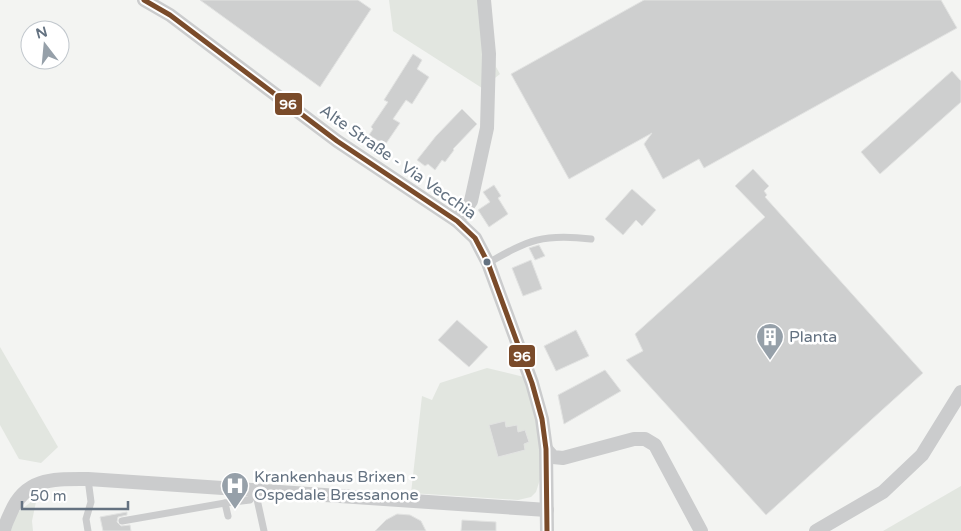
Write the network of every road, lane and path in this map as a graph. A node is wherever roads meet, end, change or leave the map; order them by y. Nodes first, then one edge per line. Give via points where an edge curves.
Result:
1 (144, 0) edge
2 (484, 0) edge
3 (457, 221) junction
4 (591, 239) dead end
5 (488, 262) junction
6 (961, 392) edge
7 (546, 449) junction
8 (88, 479) junction
9 (255, 490) junction
10 (225, 503) junction
11 (547, 510) junction
12 (228, 516) dead end
13 (122, 521) dead end
14 (833, 527) edge
15 (4, 531) edge
16 (88, 531) edge
17 (264, 531) edge
18 (547, 531) edge
19 (701, 531) edge
20 (816, 531) edge

1 - 3 street, Alte Straße - Via Vecchia via 337,141
2 - 3 street via 489,54 487,128 472,201
3 - 5 street, Alte Straße - Via Vecchia via 475,238
4 - 5 lane via 544,237 515,247
5 - 7 street, Alte Straße - Via Vecchia via 532,383
6 - 14 street via 922,454 883,492
7 - 11 street, Alte Straße - Via Vecchia
7 - 19 street via 553,457 564,458 634,439 645,439 655,445
8 - 9 street
8 - 15 street via 38,482 14,505
8 - 16 lane via 91,502 86,519
9 - 10 lane via 250,500
9 - 11 street
9 - 17 lane
10 - 12 lane
10 - 13 lane
11 - 18 street, Alte Straße - Via Vecchia
14 - 20 street

